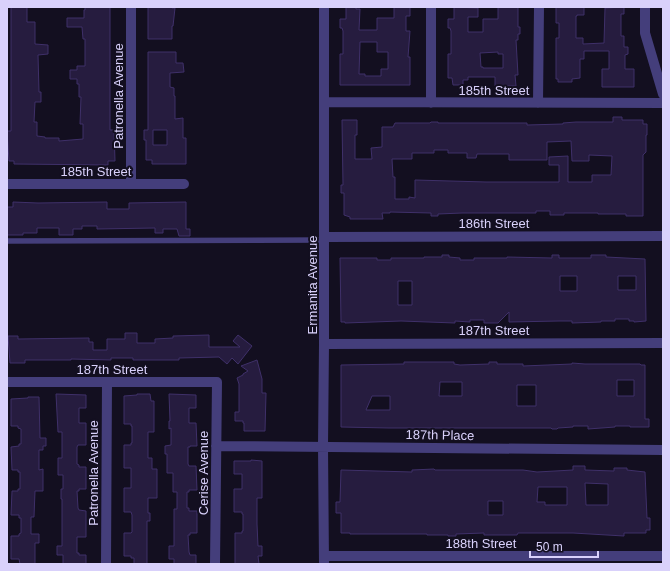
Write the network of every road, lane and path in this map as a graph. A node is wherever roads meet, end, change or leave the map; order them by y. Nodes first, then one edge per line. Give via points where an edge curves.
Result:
1 (131, 7) edge
2 (324, 7) edge
3 (431, 7) edge
4 (539, 7) edge
5 (645, 7) edge
6 (663, 94) edge
7 (325, 102) junction
8 (431, 103) junction
9 (538, 103) junction
10 (663, 103) edge
11 (7, 184) edge
12 (131, 184) junction
13 (184, 184) dead end
14 (663, 236) edge
15 (325, 238) junction
16 (7, 241) edge
17 (663, 343) edge
18 (324, 344) junction
19 (7, 382) edge
20 (107, 382) junction
21 (217, 382) joint
22 (216, 446) junction
23 (323, 446) junction
24 (663, 450) edge
25 (663, 556) edge
26 (324, 560) edge
27 (106, 564) edge
28 (215, 564) edge

1 - 12 street, Patronella Avenue
2 - 7 street, Ermanita Avenue
3 - 8 street
4 - 9 street
5 - 6 street via 645,33
7 - 8 street, 185th Street
7 - 15 street, Ermanita Avenue
8 - 9 street, 185th Street
9 - 10 street, 185th Street
11 - 12 street, 185th Street
12 - 13 street, 185th Street
14 - 15 street, 186th Street
15 - 16 lane
15 - 18 street, Ermanita Avenue
17 - 18 street, 187th Street
18 - 23 street, Ermanita Avenue
19 - 20 street, 187th Street
20 - 21 street, 187th Street
20 - 27 street, Patronella Avenue
21 - 22 street, Cerise Avenue
22 - 23 street, 187th Place
22 - 28 street, Cerise Avenue
23 - 24 street, 187th Place
23 - 26 street, Ermanita Avenue
25 - 26 street, 188th Street

